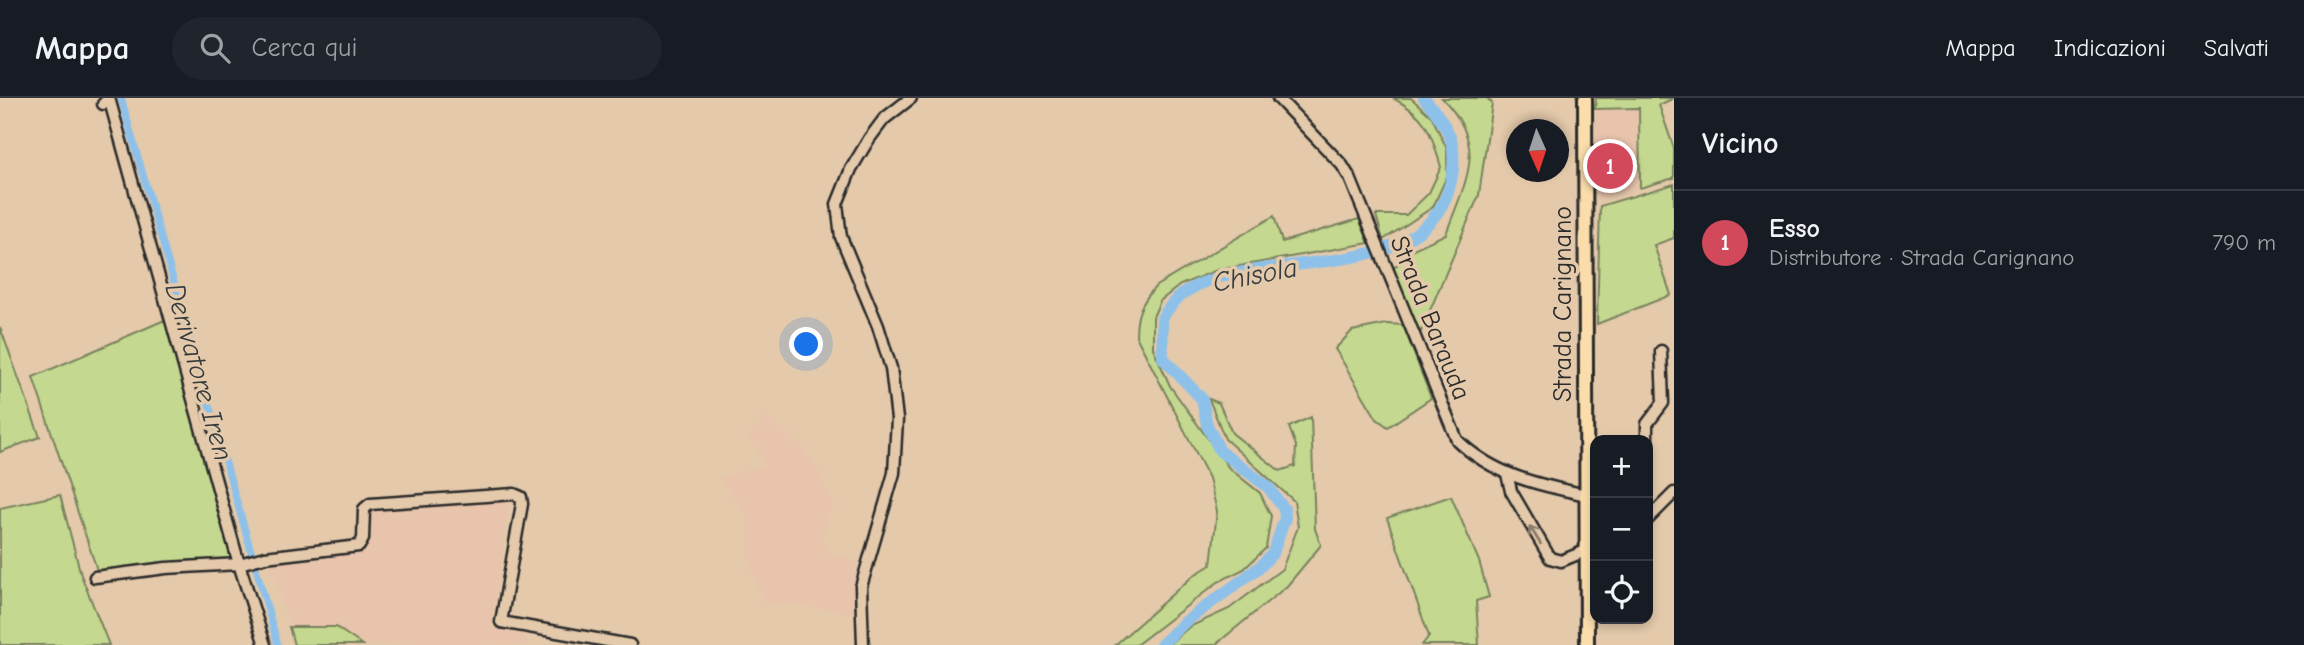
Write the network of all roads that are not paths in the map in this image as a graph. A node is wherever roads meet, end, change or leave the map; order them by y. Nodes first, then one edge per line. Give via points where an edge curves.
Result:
1 (911, 98) edge
2 (1278, 98) edge
3 (1587, 98) edge
4 (103, 104) dead end
5 (1661, 351) dead end
6 (1647, 435) edge
7 (1507, 474) junction
8 (1674, 493) edge
9 (1587, 495) junction
10 (1653, 512) edge
11 (1590, 536) edge
12 (1590, 549) edge
13 (1590, 561) edge
14 (239, 565) junction
15 (95, 578) dead end
16 (265, 645) edge
17 (630, 645) edge
18 (863, 645) edge
19 (1587, 645) edge

1 - 18 street via 884,119 869,139 837,204 841,237 891,368 897,419 894,473 861,587
2 - 7 street, Strada Barauda via 1342,165 1457,440 1474,456
3 - 9 main road, Strada Carignano
4 - 14 street via 109,98
5 - 6 street via 1663,403 1647,424
7 - 9 street, Strada Barauda
12 -> 7 street via 1561,561 1550,558 1511,491
8 - 10 street
9 - 11 main road, Strada Carignano
13 - 19 main road
14 - 15 street via 166,568
14 - 16 street
14 - 17 street via 265,557 359,546 364,509 370,503 514,494 521,497 522,504 501,622

